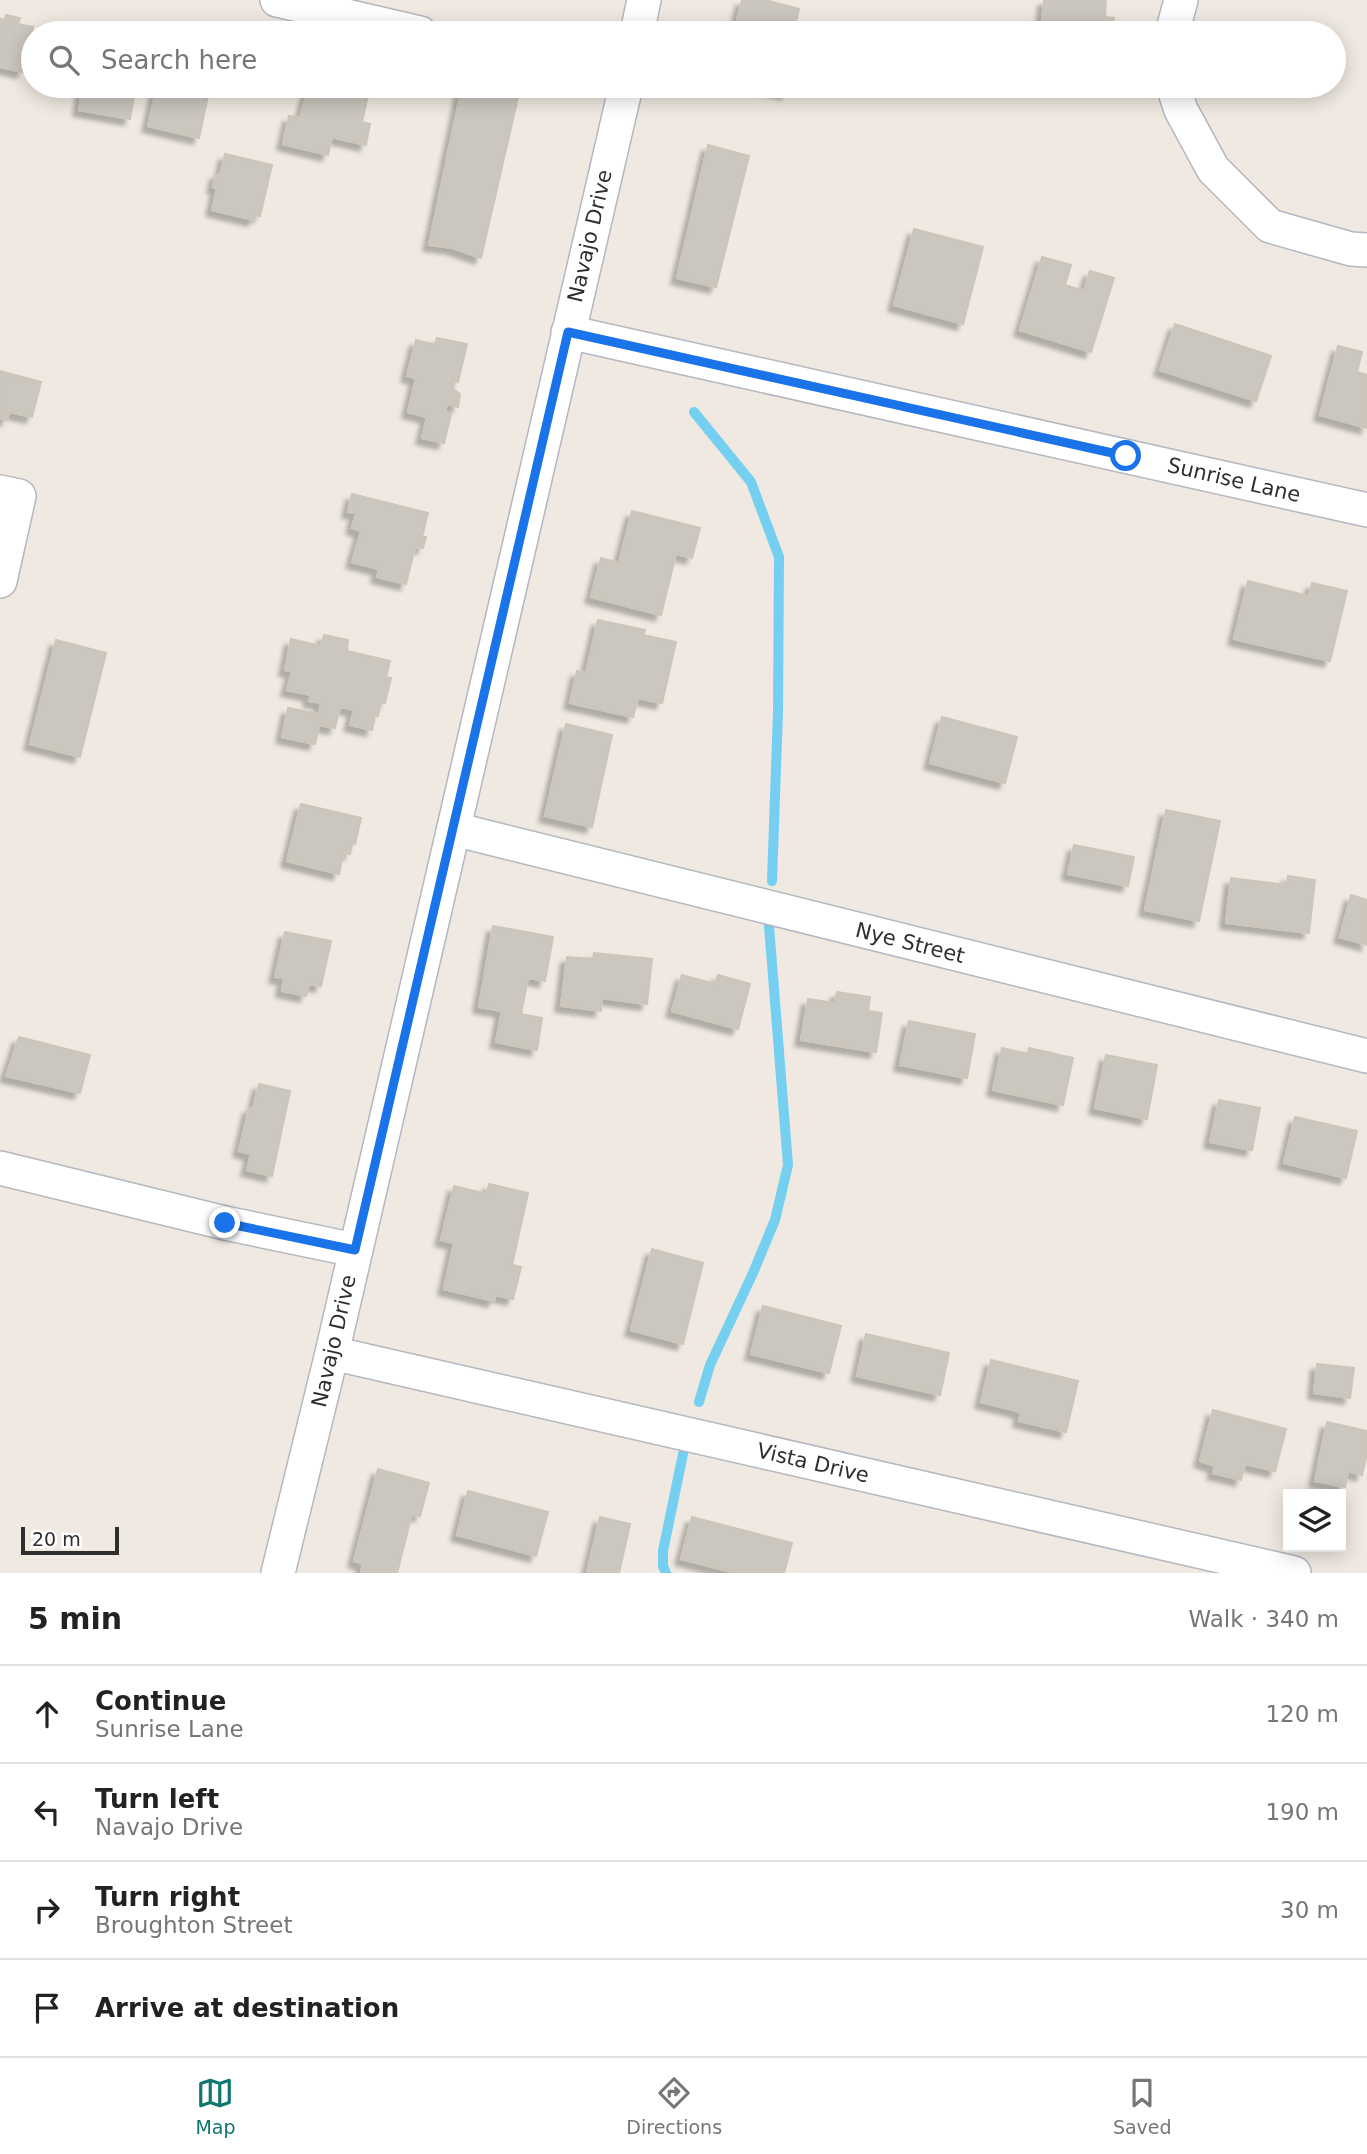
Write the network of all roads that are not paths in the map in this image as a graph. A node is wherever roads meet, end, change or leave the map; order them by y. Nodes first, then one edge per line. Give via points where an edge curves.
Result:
1 (277, 0) edge
2 (644, 0) edge
3 (1181, 0) edge
4 (368, 21) edge
5 (640, 21) edge
6 (1175, 21) edge
7 (623, 98) edge
8 (1177, 98) edge
9 (1367, 250) edge
10 (568, 332) junction
11 (0, 492) edge
12 (1367, 510) edge
13 (0, 581) edge
14 (454, 829) junction
15 (1367, 1056) edge
16 (0, 1168) edge
17 (355, 1250) junction
18 (332, 1353) junction
19 (278, 1573) edge
20 (1294, 1573) edge

1 - 4 street
2 - 5 street
3 - 6 street
7 - 10 street, Navajo Drive
8 - 9 street via 1213,169 1270,226
10 - 12 street, Sunrise Lane
10 - 14 street, Navajo Drive
11 - 13 street via 19,496
14 - 15 street, Nye Street
14 - 17 street, Navajo Drive
16 - 17 street
17 - 18 street, Navajo Drive
18 - 19 street, Navajo Drive
18 - 20 street, Vista Drive

